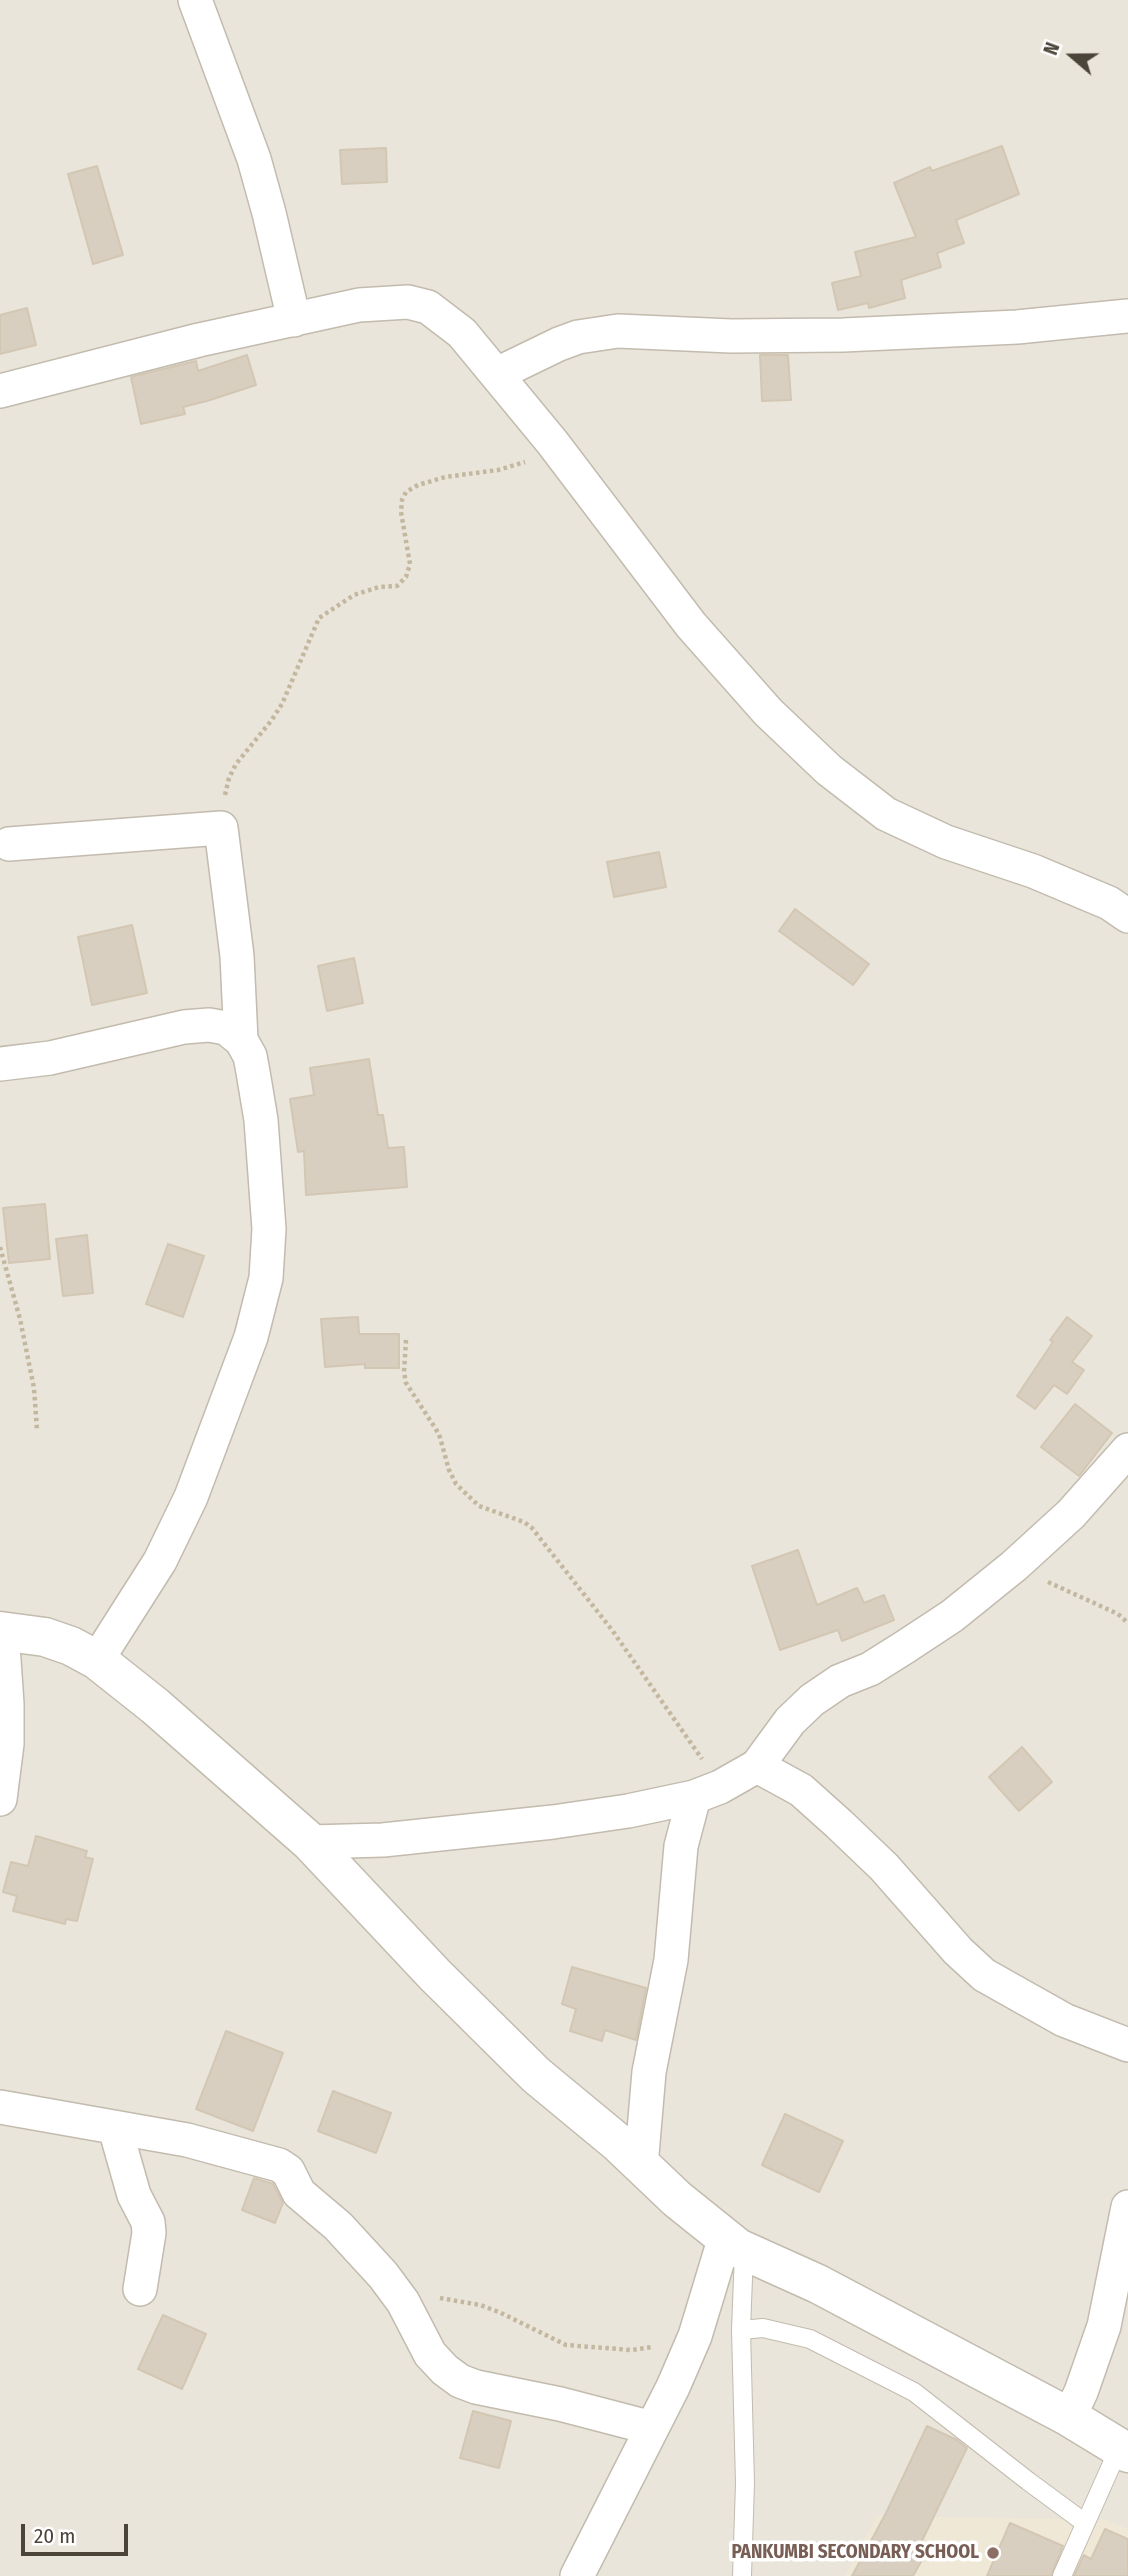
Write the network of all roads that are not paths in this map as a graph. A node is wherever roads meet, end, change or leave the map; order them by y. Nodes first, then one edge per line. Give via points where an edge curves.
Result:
1 (195, 0) edge
2 (1128, 316) edge
3 (294, 320) junction
4 (497, 374) junction
5 (0, 391) edge
6 (9, 844) dead end
7 (1128, 916) edge
8 (241, 1040) junction
9 (0, 1065) edge
10 (1128, 1450) edge
11 (1, 1631) edge
12 (97, 1660) junction
13 (757, 1766) junction
14 (707, 1792) junction
15 (0, 1799) edge
16 (310, 1842) junction
17 (1128, 2045) edge
18 (0, 2107) edge
19 (115, 2128) junction
20 (641, 2166) junction
21 (1128, 2207) edge
22 (734, 2245) junction
23 (140, 2289) dead end
24 (741, 2330) junction
25 (1069, 2417) junction
26 (652, 2428) junction
27 (1124, 2451) edge
28 (1085, 2523) junction
29 (578, 2576) edge
30 (742, 2576) edge
31 (1062, 2576) edge

1 - 3 street via 254,159
2 - 4 street via 1017,327 842,335 618,331 559,344
3 - 4 street via 359,305 408,302 428,307 462,333
3 - 5 street
4 - 7 street via 691,625 768,712 829,769 886,814 946,842 1109,903
6 - 8 street via 221,828 237,956
8 - 9 street via 226,1028 184,1027
8 - 12 street via 250,1056 261,1120 269,1228 266,1278 251,1337 191,1497 160,1561
10 - 13 street via 1071,1514 951,1616 812,1700
11 - 12 street via 45,1637
11 - 15 street via 7,1744
12 - 16 street
13 - 14 street
13 - 17 street via 801,1790 839,1824 984,1975 1064,2020
14 - 16 street via 628,1811 471,1832
14 - 20 street via 681,1846 671,1961 649,2073
16 - 20 street via 536,2075
18 - 19 street
19 - 23 street via 134,2195 148,2222
19 - 26 street via 187,2140 288,2171 299,2193 361,2250 394,2289 430,2354 460,2381
20 - 22 street
21 - 25 street via 1104,2326
22 - 24 lane
22 - 25 street via 818,2284
22 - 26 street
24 - 28 lane via 763,2328 810,2339 914,2392
24 - 30 lane
25 - 27 street
26 - 29 street
27 - 28 lane
28 - 31 lane

